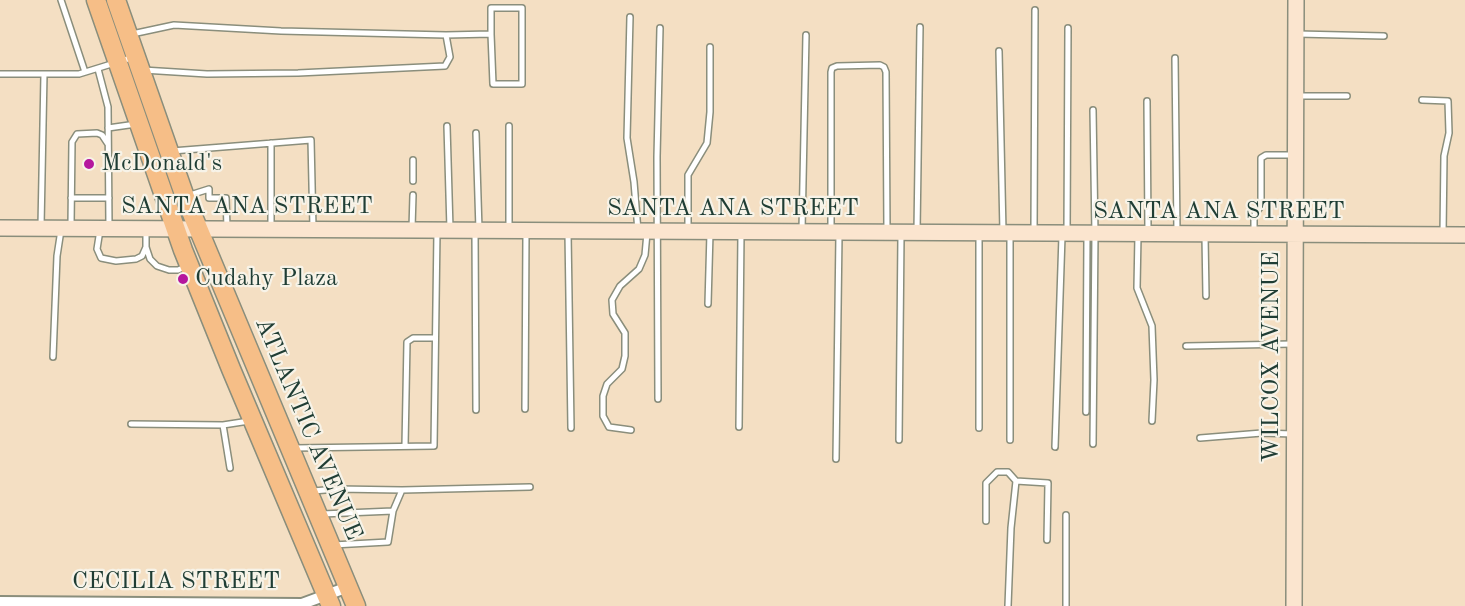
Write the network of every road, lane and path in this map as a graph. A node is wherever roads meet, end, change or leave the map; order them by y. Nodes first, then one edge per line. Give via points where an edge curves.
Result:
1 (61, 0) edge
2 (96, 0) edge
3 (116, 0) edge
4 (1296, 0) edge
5 (1035, 10) dead end
6 (630, 17) dead end
7 (660, 27) dead end
8 (920, 27) dead end
9 (1068, 27) dead end
10 (491, 34) junction
11 (1296, 34) junction
12 (128, 35) junction
13 (446, 35) junction
14 (806, 36) dead end
15 (1384, 36) dead end
16 (710, 47) dead end
17 (999, 51) dead end
18 (1175, 58) dead end
19 (117, 62) junction
20 (139, 63) junction
21 (98, 69) junction
22 (86, 72) junction
23 (0, 74) edge
24 (44, 74) junction
25 (1296, 96) junction
26 (1347, 96) dead end
27 (1422, 100) dead end
28 (1147, 101) dead end
29 (1094, 110) dead end
30 (139, 123) junction
31 (447, 126) dead end
32 (509, 126) dead end
33 (108, 128) junction
34 (476, 133) dead end
35 (271, 143) junction
36 (109, 145) junction
37 (168, 151) junction
38 (1296, 155) junction
39 (413, 160) dead end
40 (413, 182) dead end
41 (413, 195) dead end
42 (185, 197) junction
43 (71, 198) junction
44 (109, 198) junction
45 (0, 228) edge
46 (41, 228) junction
47 (66, 228) junction
48 (105, 228) junction
49 (146, 229) junction
50 (175, 229) junction
51 (198, 229) junction
52 (226, 229) junction
53 (271, 230) junction
54 (313, 230) junction
55 (412, 230) junction
56 (444, 230) junction
57 (477, 230) junction
58 (509, 231) junction
59 (526, 231) junction
60 (568, 231) junction
61 (648, 231) junction
62 (688, 232) junction
63 (710, 232) junction
64 (741, 232) junction
65 (802, 232) junction
66 (835, 232) junction
67 (894, 232) junction
68 (917, 232) junction
69 (978, 233) junction
70 (1006, 233) junction
71 (1034, 233) junction
72 (1065, 233) junction
73 (1091, 234) junction
74 (1143, 234) junction
75 (1177, 234) junction
76 (1205, 234) junction
77 (1254, 234) junction
78 (1295, 234) junction
79 (1443, 235) junction
80 (1465, 235) edge
81 (146, 247) junction
82 (189, 265) junction
83 (1206, 297) dead end
84 (708, 304) dead end
85 (435, 338) junction
86 (1295, 344) junction
87 (1186, 346) dead end
88 (53, 357) dead end
89 (658, 399) dead end
90 (525, 409) dead end
91 (476, 410) dead end
92 (1086, 412) dead end
93 (254, 421) junction
94 (1152, 422) dead end
95 (131, 424) dead end
96 (223, 425) junction
97 (739, 427) dead end
98 (571, 428) dead end
99 (979, 428) dead end
100 (631, 430) dead end
101 (1294, 434) junction
102 (1200, 438) dead end
103 (899, 440) dead end
104 (1010, 440) dead end
105 (1093, 444) dead end
106 (405, 446) junction
107 (1054, 447) dead end
108 (290, 449) junction
109 (836, 459) dead end
110 (230, 468) dead end
111 (1016, 481) junction
112 (530, 487) dead end
113 (402, 490) junction
114 (308, 492) junction
115 (393, 511) junction
116 (317, 514) junction
117 (1066, 515) dead end
118 (986, 522) dead end
119 (1047, 540) dead end
120 (330, 545) junction
121 (348, 587) junction
122 (329, 601) edge
123 (0, 602) edge
124 (65, 604) edge
125 (235, 605) edge
126 (302, 605) edge
127 (356, 606) edge
128 (1008, 606) edge
129 (1066, 606) edge
130 (1294, 606) edge

1 - 22 lane
2 - 19 main road, ATLANTIC AVENUE
3 - 12 main road, ATLANTIC AVENUE
4 - 11 street, WILCOX AVENUE
5 - 71 lane
6 - 61 lane via 627,138
7 - 61 lane
8 - 68 lane
9 - 72 lane
10 - 10 lane via 491,8 522,8 522,84 493,84
10 - 13 lane
11 - 15 lane
11 - 25 street, WILCOX AVENUE
12 - 13 lane via 174,25
12 - 20 main road, ATLANTIC AVENUE
13 - 20 lane via 450,57 445,66 207,74
14 - 65 lane
16 - 62 lane via 707,143 688,175
17 - 70 lane
18 - 75 lane
19 - 20 lane
19 - 21 lane
19 - 30 main road, ATLANTIC AVENUE
20 - 37 main road, ATLANTIC AVENUE
21 - 22 lane
21 - 33 lane via 108,107
22 - 24 lane
23 - 24 lane
24 - 46 lane
25 - 26 lane
25 - 38 street, WILCOX AVENUE
27 - 79 lane via 1448,101
28 - 74 lane
29 - 73 lane
30 - 33 lane
30 - 50 main road, ATLANTIC AVENUE
31 - 56 lane
32 - 58 lane
33 - 36 lane
34 - 57 lane
35 - 37 lane
35 - 53 lane
35 - 54 lane via 311,140
36 - 43 lane via 97,133 82,133 74,138
36 - 44 lane
37 - 42 main road, ATLANTIC AVENUE
38 - 77 lane via 1261,158 1261,206 1254,216
38 - 78 street, WILCOX AVENUE
39 - 40 lane
41 - 55 lane
42 - 51 main road, ATLANTIC AVENUE
42 - 52 lane via 208,189 210,198 226,198
43 - 44 lane
43 - 47 lane
44 - 48 lane
45 - 46 street, SANTA ANA STREET
46 - 47 street, SANTA ANA STREET
47 - 48 street, SANTA ANA STREET
47 - 88 lane via 57,256
48 - 49 street, SANTA ANA STREET
48 - 81 lane via 97,249 101,258 136,259
49 - 50 street, SANTA ANA STREET
49 - 81 lane
50 - 51 street, SANTA ANA STREET
50 - 82 main road, ATLANTIC AVENUE
51 - 52 street, SANTA ANA STREET
51 - 108 main road, ATLANTIC AVENUE
52 - 53 street, SANTA ANA STREET
53 - 54 street, SANTA ANA STREET
54 - 55 street, SANTA ANA STREET
55 - 56 street, SANTA ANA STREET
56 - 57 street, SANTA ANA STREET
56 - 85 lane
57 - 58 street, SANTA ANA STREET
57 - 91 lane
58 - 59 street, SANTA ANA STREET
59 - 60 street, SANTA ANA STREET
59 - 90 lane
60 - 61 street, SANTA ANA STREET
60 - 98 lane
61 - 62 street, SANTA ANA STREET
61 - 89 lane
61 - 100 lane via 639,269 620,286 612,300 613,314 625,333 625,356 622,369 607,384 603,396 603,416 609,426
62 - 63 street, SANTA ANA STREET
63 - 64 street, SANTA ANA STREET
63 - 84 lane
64 - 65 street, SANTA ANA STREET
64 - 97 lane
65 - 66 street, SANTA ANA STREET
66 - 67 street, SANTA ANA STREET
66 - 67 lane via 832,68 880,65 886,72
66 - 109 lane
67 - 68 street, SANTA ANA STREET
67 - 103 lane
68 - 69 street, SANTA ANA STREET
69 - 70 street, SANTA ANA STREET
69 - 99 lane
70 - 71 street, SANTA ANA STREET
70 - 104 lane
71 - 72 street, SANTA ANA STREET
72 - 73 street, SANTA ANA STREET
72 - 107 lane
73 - 74 street, SANTA ANA STREET
73 - 92 lane
73 - 105 lane
74 - 75 street, SANTA ANA STREET
74 - 94 lane via 1137,288 1152,326
75 - 76 street, SANTA ANA STREET
76 - 77 street, SANTA ANA STREET
76 - 83 lane
77 - 78 street, SANTA ANA STREET
78 - 79 street, SANTA ANA STREET
78 - 86 street, WILCOX AVENUE
79 - 80 street, SANTA ANA STREET
81 - 82 lane via 157,266 178,270
82 - 93 main road, ATLANTIC AVENUE
85 - 106 lane via 413,338 407,342
85 - 106 lane via 434,446
86 - 87 lane
86 - 101 street, WILCOX AVENUE
93 - 96 lane
93 - 122 main road, ATLANTIC AVENUE
95 - 96 lane
96 - 110 lane
101 - 102 lane
101 - 130 street, WILCOX AVENUE
106 - 108 lane
108 - 114 main road, ATLANTIC AVENUE
111 - 118 lane via 1008,472 997,472 986,483
111 - 119 lane via 1048,483
111 - 128 lane
112 - 113 lane
113 - 114 lane
113 - 115 lane
114 - 116 main road, ATLANTIC AVENUE
115 - 116 lane
115 - 120 lane via 388,542
116 - 120 main road, ATLANTIC AVENUE
117 - 129 lane
120 - 121 main road, ATLANTIC AVENUE
121 - 122 street, CECILIA STREET
121 - 127 main road, ATLANTIC AVENUE
122 - 126 street, CECILIA STREET
123 - 124 street, CECILIA STREET
124 - 125 street, CECILIA STREET
125 - 126 street, CECILIA STREET

